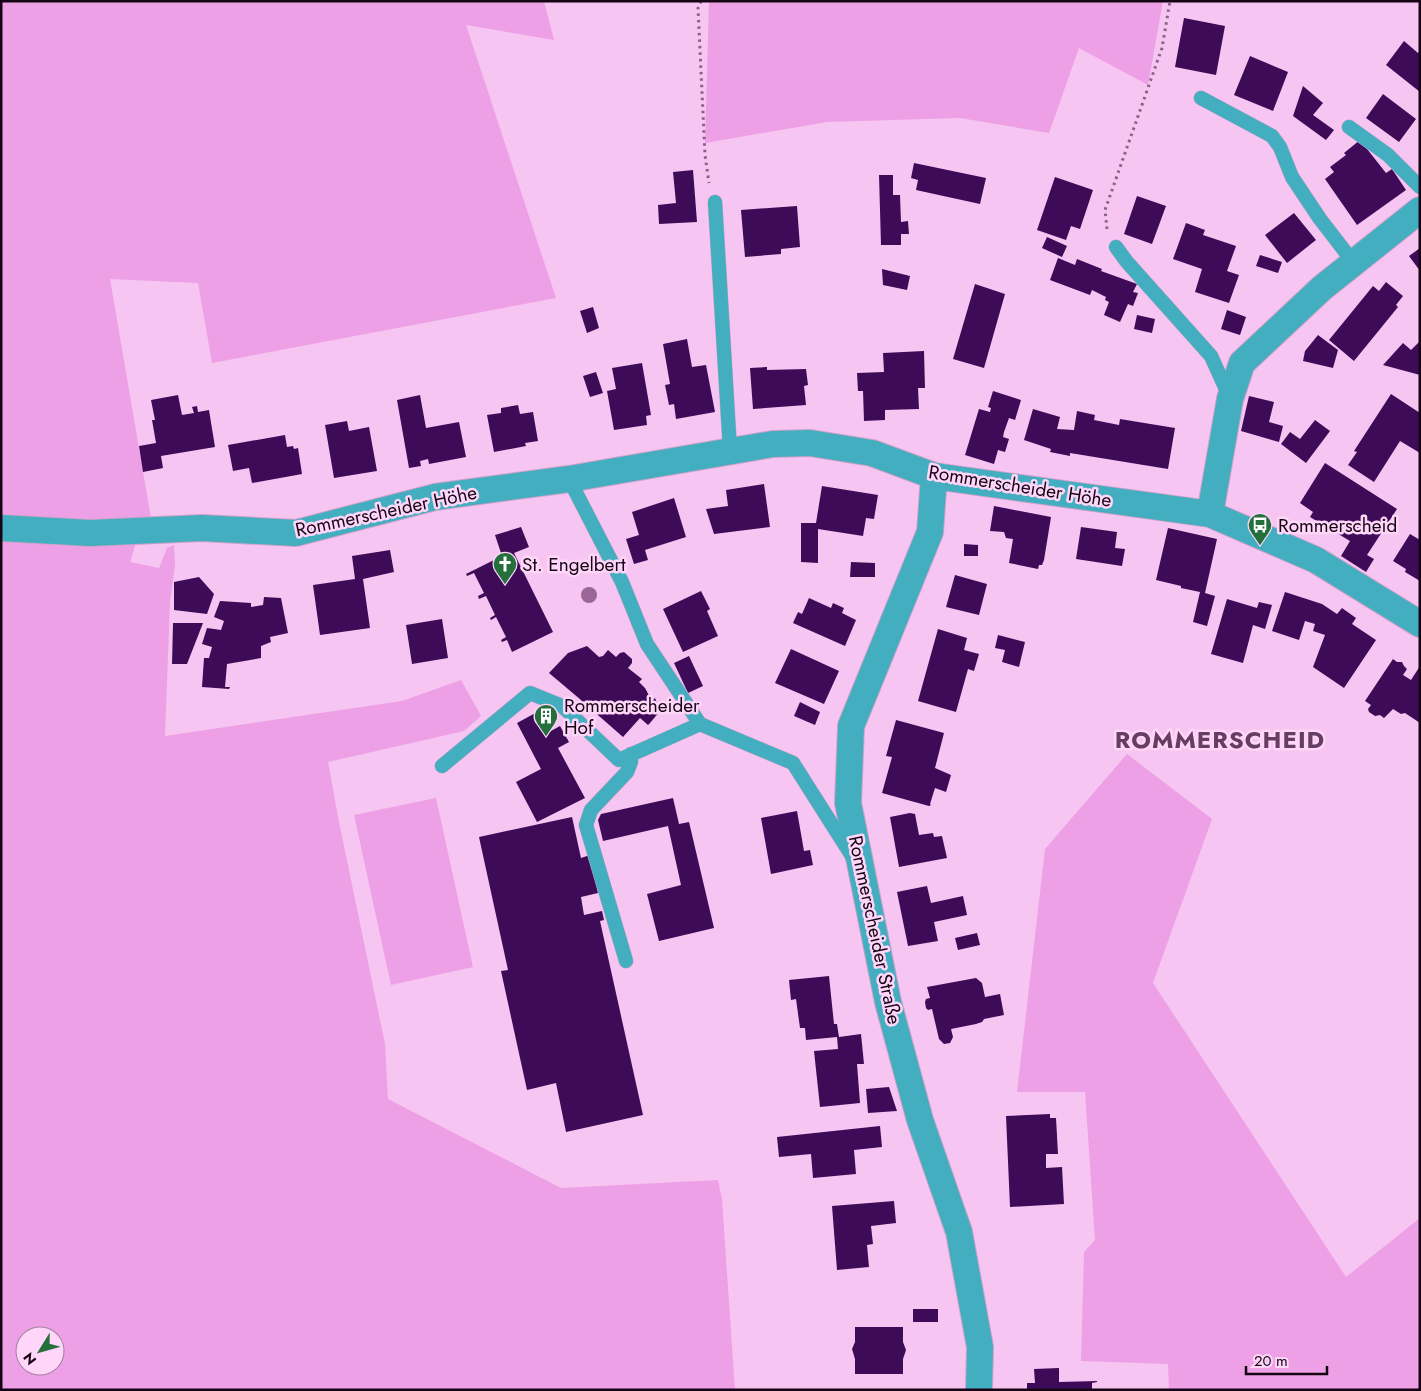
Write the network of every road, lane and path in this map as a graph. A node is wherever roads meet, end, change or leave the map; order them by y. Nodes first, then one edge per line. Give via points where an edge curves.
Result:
1 (702, 1) edge
2 (1170, 1) edge
3 (1201, 98) dead end
4 (1349, 127) dead end
5 (1420, 187) edge
6 (716, 202) joint
7 (1420, 210) edge
8 (1116, 247) joint
9 (1354, 263) junction
10 (1230, 399) junction
11 (730, 450) junction
12 (934, 476) junction
13 (569, 479) junction
14 (1210, 514) junction
15 (1, 528) edge
16 (1420, 624) edge
17 (700, 724) junction
18 (631, 754) junction
19 (442, 766) dead end
20 (861, 871) junction
21 (626, 961) dead end
22 (980, 1390) edge

1 - 6 path via 698,8 706,155 710,189
2 - 8 path via 1162,48 1105,210 1107,230
3 - 9 lane via 1272,136 1292,177
4 - 5 lane via 1388,155
6 - 11 lane
7 - 9 street
8 - 10 lane via 1211,356
9 - 10 street via 1322,288 1242,363
10 - 14 street
11 - 12 street, Rommerscheider Höhe via 810,443 872,452
11 - 13 street, Rommerscheider Höhe
12 - 14 street, Rommerscheider Höhe
12 - 20 street, Rommerscheider Straße via 930,532 851,726 848,803
13 - 15 street, Rommerscheider Höhe via 435,497 296,532 202,528 90,533
13 - 17 lane via 622,582 647,644
14 - 16 street, Rommerscheider Höhe via 1316,560
17 - 18 lane
17 - 20 lane via 794,764
18 - 19 lane via 619,760 562,706 530,693
18 - 21 lane via 628,772 591,810 586,825
20 - 22 street, Rommerscheider Straße via 891,1012 920,1120 959,1232 980,1347

